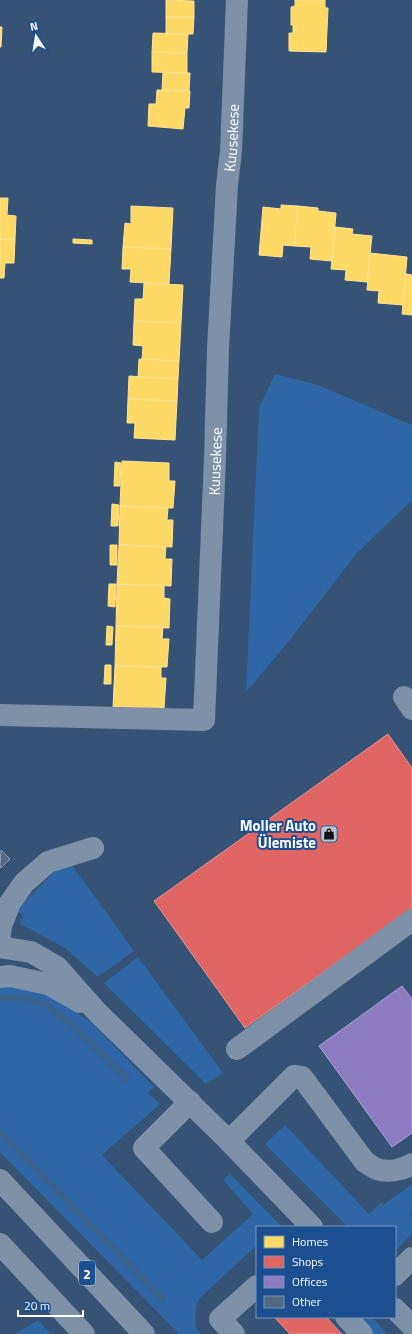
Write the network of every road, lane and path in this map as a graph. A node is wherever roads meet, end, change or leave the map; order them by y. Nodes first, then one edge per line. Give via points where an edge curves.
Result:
1 (237, 0) edge
2 (0, 715) edge
3 (93, 848) dead end
4 (412, 920) edge
5 (0, 935) edge
6 (0, 947) edge
7 (0, 977) edge
8 (97, 1012) junction
9 (237, 1049) dead end
10 (190, 1102) junction
11 (229, 1141) junction
12 (412, 1164) edge
13 (0, 1180) edge
14 (212, 1222) dead end
15 (311, 1226) edge
16 (0, 1244) edge
17 (412, 1258) edge
18 (396, 1274) edge
19 (256, 1287) edge
20 (396, 1310) edge
21 (347, 1318) edge
22 (412, 1326) edge
23 (84, 1334) edge
24 (144, 1334) edge
25 (234, 1334) edge
26 (362, 1334) edge

1 - 2 street, Kuusekese via 231,151 218,349 204,720
3 - 5 street via 48,862 24,883 10,903
4 - 9 street
6 - 8 street via 31,952 56,968
7 - 8 street via 10,976 48,984
8 - 10 street
10 - 11 street
10 - 14 street via 144,1148
11 - 12 street via 294,1076 302,1078 366,1162 377,1170 391,1171 407,1168
11 - 15 street
13 - 24 highway, 2
16 - 23 highway
17 - 18 street
19 - 25 street via 220,1319
20 - 22 street
21 - 26 street

